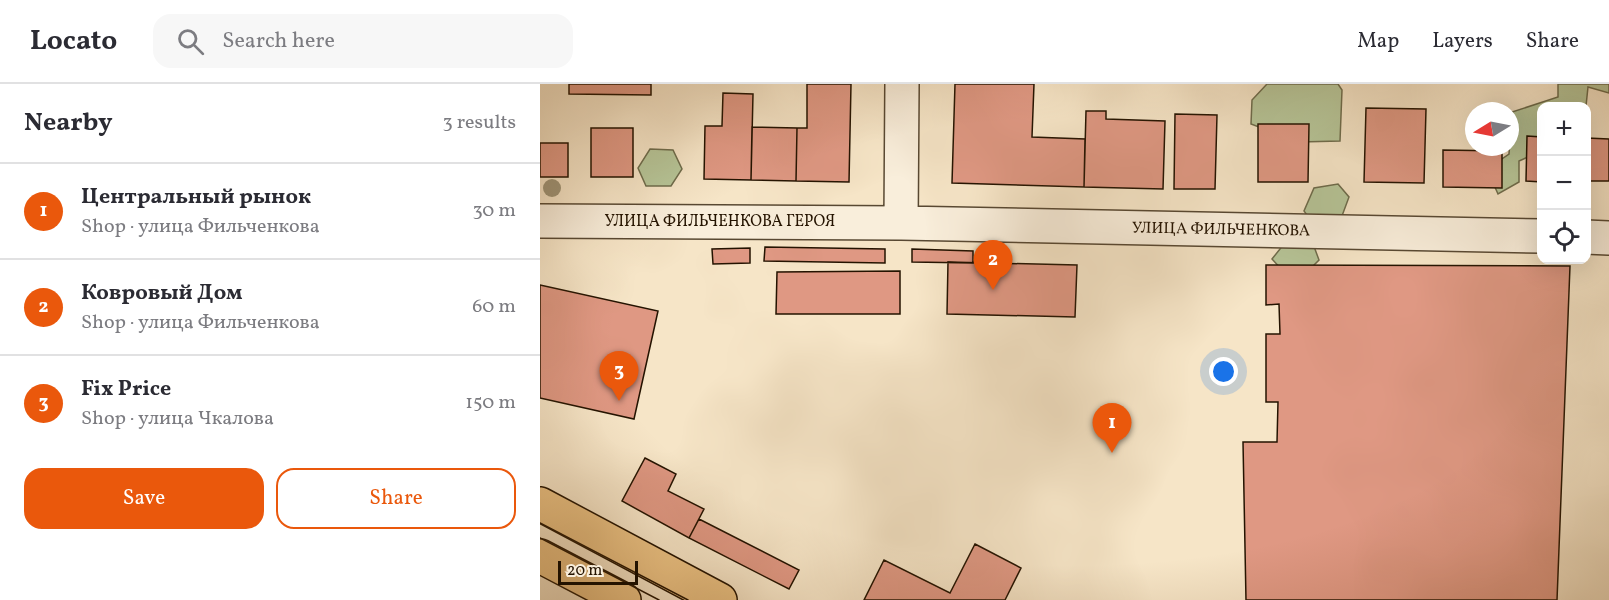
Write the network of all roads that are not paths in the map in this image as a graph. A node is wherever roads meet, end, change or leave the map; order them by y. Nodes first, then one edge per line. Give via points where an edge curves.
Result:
1 (902, 84) edge
2 (540, 221) edge
3 (901, 224) junction
4 (1537, 237) edge
5 (1591, 237) edge
6 (1609, 238) edge
7 (540, 504) edge
8 (540, 556) edge
9 (624, 600) edge
10 (720, 600) edge

1 - 3 street
2 - 3 street, УЛИЦА ФИЛЬЧЕНКОВА ГЕРОЯ
3 - 4 street, УЛИЦА ФИЛЬЧЕНКОВА
5 - 6 street
7 - 10 main road
8 - 9 main road

